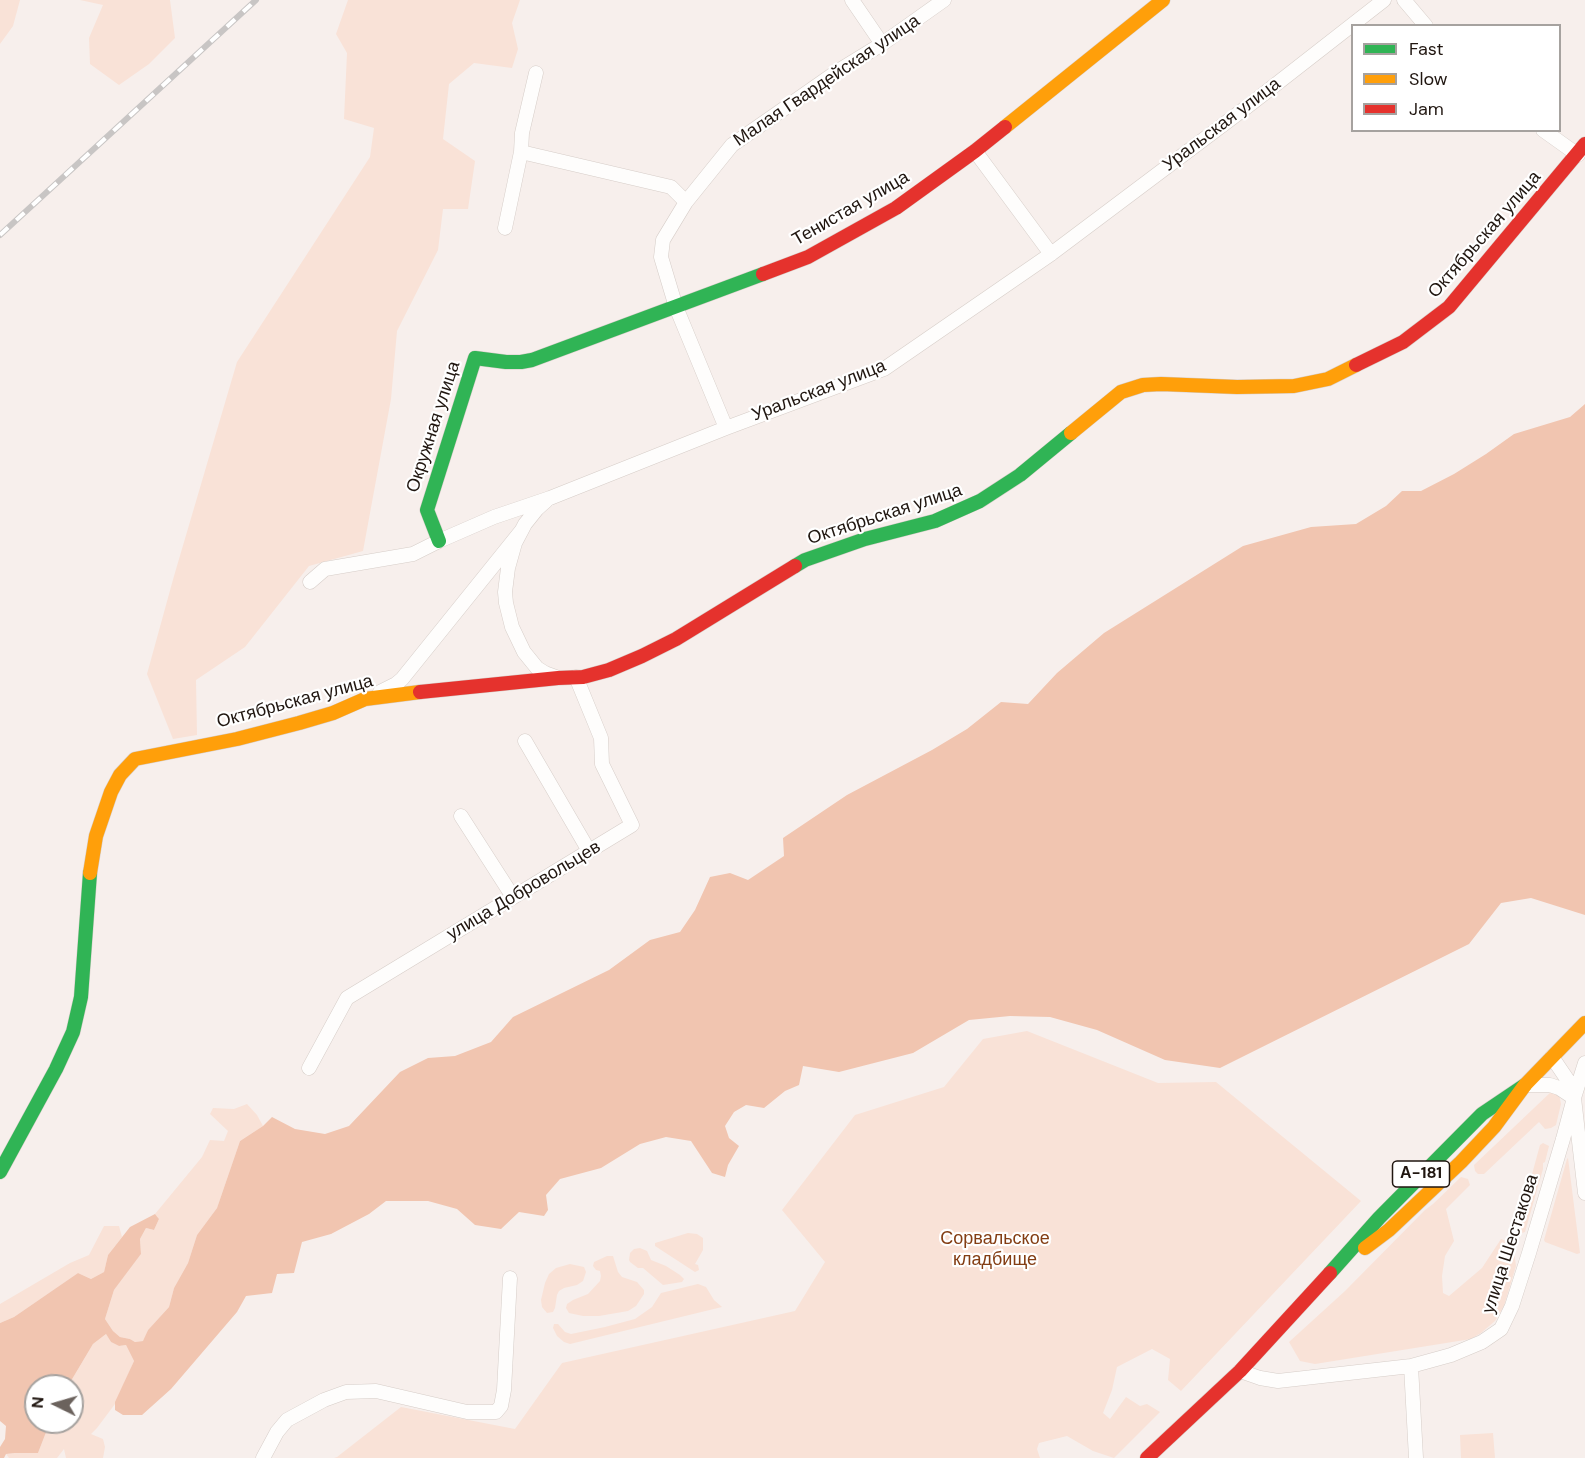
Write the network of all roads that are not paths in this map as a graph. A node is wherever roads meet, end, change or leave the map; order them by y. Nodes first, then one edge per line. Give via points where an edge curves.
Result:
1 (852, 0) edge
2 (945, 0) edge
3 (1163, 0) edge
4 (1384, 0) edge
5 (1404, 0) edge
6 (1353, 24) edge
7 (1424, 24) edge
8 (1351, 26) edge
9 (882, 44) junction
10 (536, 73) dead end
11 (1547, 132) edge
12 (1581, 149) edge
13 (975, 151) junction
14 (521, 152) junction
15 (686, 202) junction
16 (505, 228) dead end
17 (1051, 254) junction
18 (676, 307) junction
19 (475, 358) joint
20 (726, 428) junction
21 (550, 498) junction
22 (522, 530) junction
23 (439, 541) junction
24 (310, 582) dead end
25 (576, 677) junction
26 (558, 678) junction
27 (364, 699) junction
28 (525, 741) dead end
29 (461, 816) dead end
30 (589, 851) junction
31 (513, 897) junction
32 (1585, 1023) edge
33 (1552, 1057) junction
34 (1585, 1063) edge
35 (309, 1068) dead end
36 (1525, 1085) junction
37 (1574, 1098) junction
38 (1449, 1146) junction
39 (1461, 1162) junction
40 (0, 1172) edge
41 (1585, 1193) edge
42 (1328, 1276) junction
43 (510, 1278) dead end
44 (1411, 1366) junction
45 (1240, 1371) junction
46 (263, 1458) edge
47 (1147, 1458) edge
48 (1416, 1458) edge

1 - 9 street
2 - 9 street, Малая Гвардейская улица
3 - 13 street, Тенистая улица
4 - 6 street, Уральская улица
5 - 7 street
8 - 17 street, Уральская улица
9 - 15 street, Малая Гвардейская улица via 732,144
10 - 14 street
11 - 12 street
12 - 25 street, Октябрьская улица via 1449,307 1403,342 1314,384 1161,384 1121,392 1028,468 980,501 935,521 805,560 676,639 609,670
13 - 17 street
13 - 18 street, Тенистая улица via 896,208 808,257
14 - 15 street via 671,187
14 - 16 street
15 - 18 street, Малая Гвардейская улица via 663,240 661,258
17 - 20 street, Уральская улица via 884,369
18 - 19 street, Тенистая улица via 532,360
18 - 20 street, Малая Гвардейская улица
19 - 23 street, Окружная улица via 427,510
20 - 21 street, Уральская улица
21 - 22 street
21 - 23 street, Уральская улица
22 - 26 street via 508,568 508,615 530,660
22 - 27 street via 402,679
23 - 24 street, Уральская улица via 414,554 326,570
25 - 26 street, Октябрьская улица
25 - 30 street, улица Добровольцев via 601,738 602,764 632,825
26 - 27 street, Октябрьская улица
27 - 40 street, Октябрьская улица via 299,723 135,759 120,776 96,836 81,997 73,1032
28 - 30 street
29 - 31 street
30 - 31 street, улица Добровольцев
31 - 35 street, улица Добровольцев via 347,998
32 - 33 street, А-181
33 - 36 street, А-181
33 - 37 street via 1571,1085
34 - 37 street, улица Шестакова
36 - 37 street via 1550,1085
36 - 38 street, А-181 via 1482,1114
36 - 39 street, А-181 via 1494,1127
37 - 41 street
37 - 44 street, улица Шестакова via 1512,1306 1501,1329 1451,1355
38 - 39 street
38 - 42 street, А-181
39 - 42 street, А-181 via 1389,1230
42 - 45 street, А-181
43 - 46 street via 504,1390 496,1412 467,1412 376,1391 346,1392 287,1420
44 - 45 street, улица Шестакова via 1278,1381
44 - 48 street
45 - 47 street, А-181

